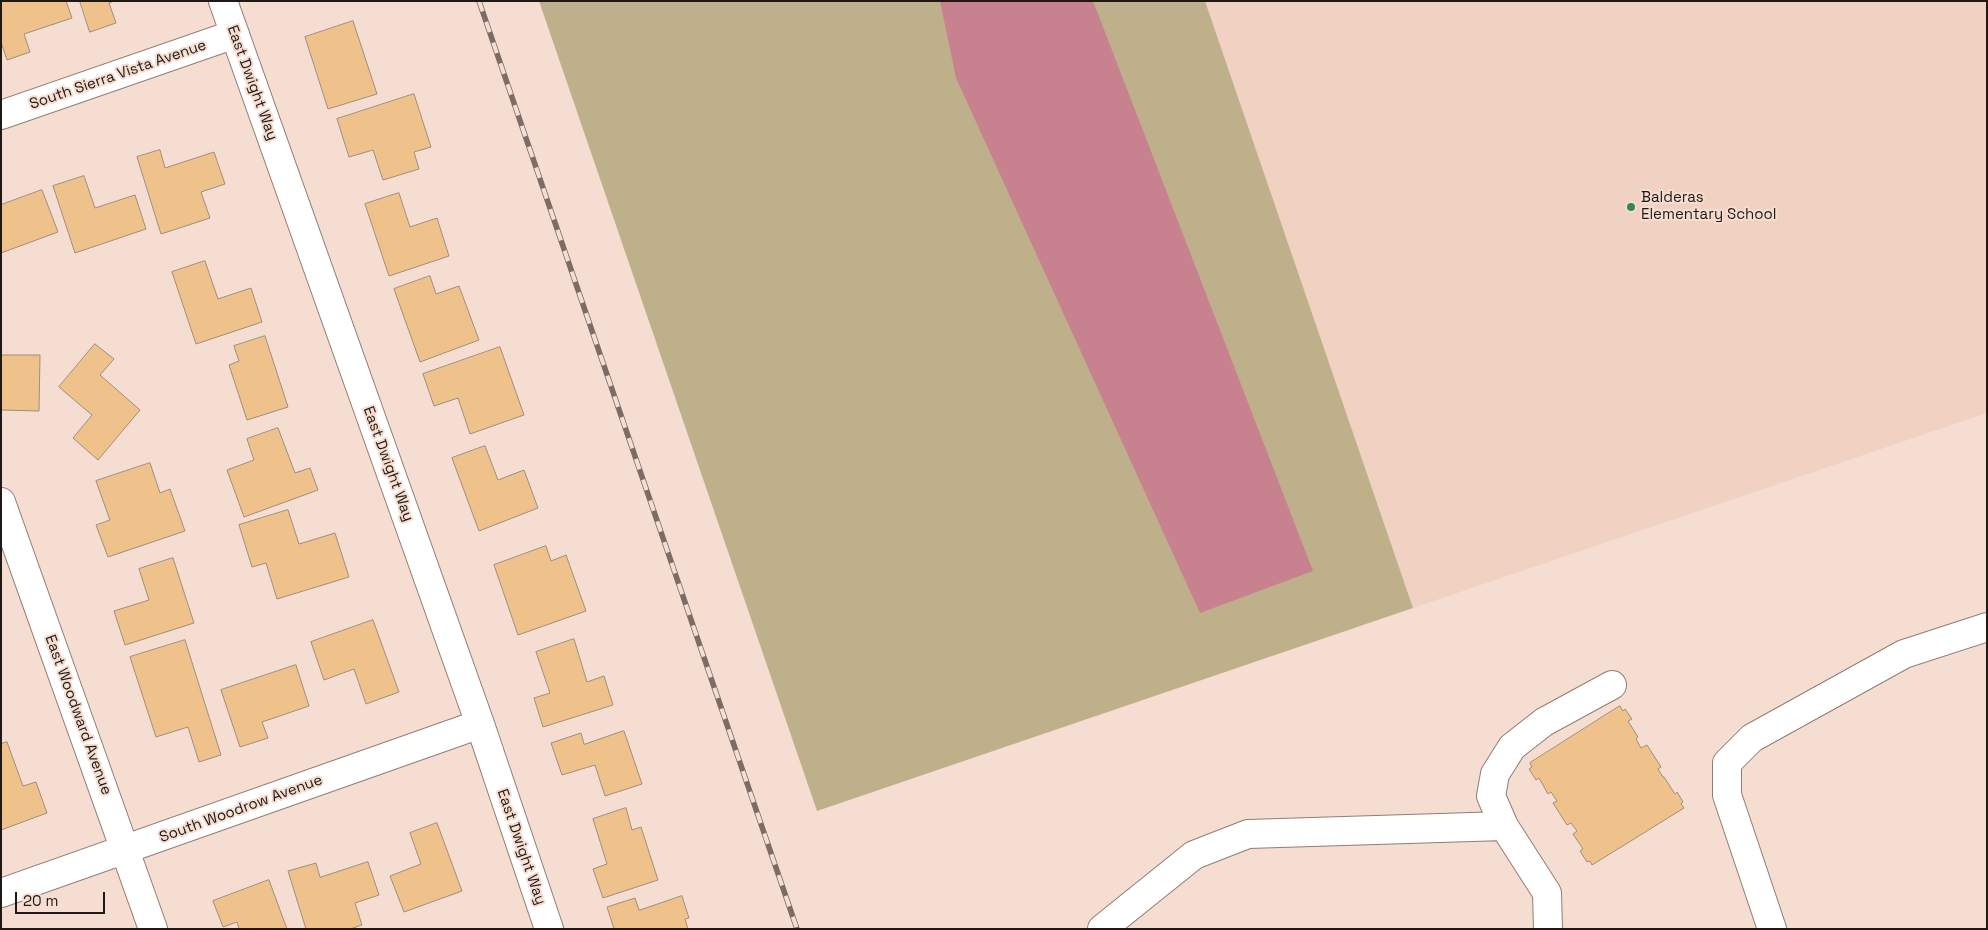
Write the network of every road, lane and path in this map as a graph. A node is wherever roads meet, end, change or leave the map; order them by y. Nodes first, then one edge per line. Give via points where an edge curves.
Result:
1 (223, 1) edge
2 (235, 34) junction
3 (1, 115) edge
4 (1, 502) edge
5 (1987, 627) edge
6 (1612, 685) dead end
7 (480, 724) junction
8 (1504, 826) junction
9 (126, 850) junction
10 (1, 893) edge
11 (153, 929) edge
12 (549, 929) edge
13 (1102, 929) edge
14 (1548, 929) edge
15 (1772, 929) edge

1 - 2 street, East Dwight Way
2 - 3 street, South Sierra Vista Avenue
2 - 7 street, East Dwight Way
4 - 9 street, East Woodward Avenue
5 - 15 street via 1904,654 1752,738 1727,763 1727,795
6 - 8 street via 1544,722 1512,747 1495,774 1491,796
7 - 9 street, South Woodrow Avenue
7 - 12 street, East Dwight Way
8 - 13 street via 1248,834 1194,855
8 - 14 street via 1548,892
9 - 10 street, South Woodrow Avenue
9 - 11 street, East Woodward Avenue

